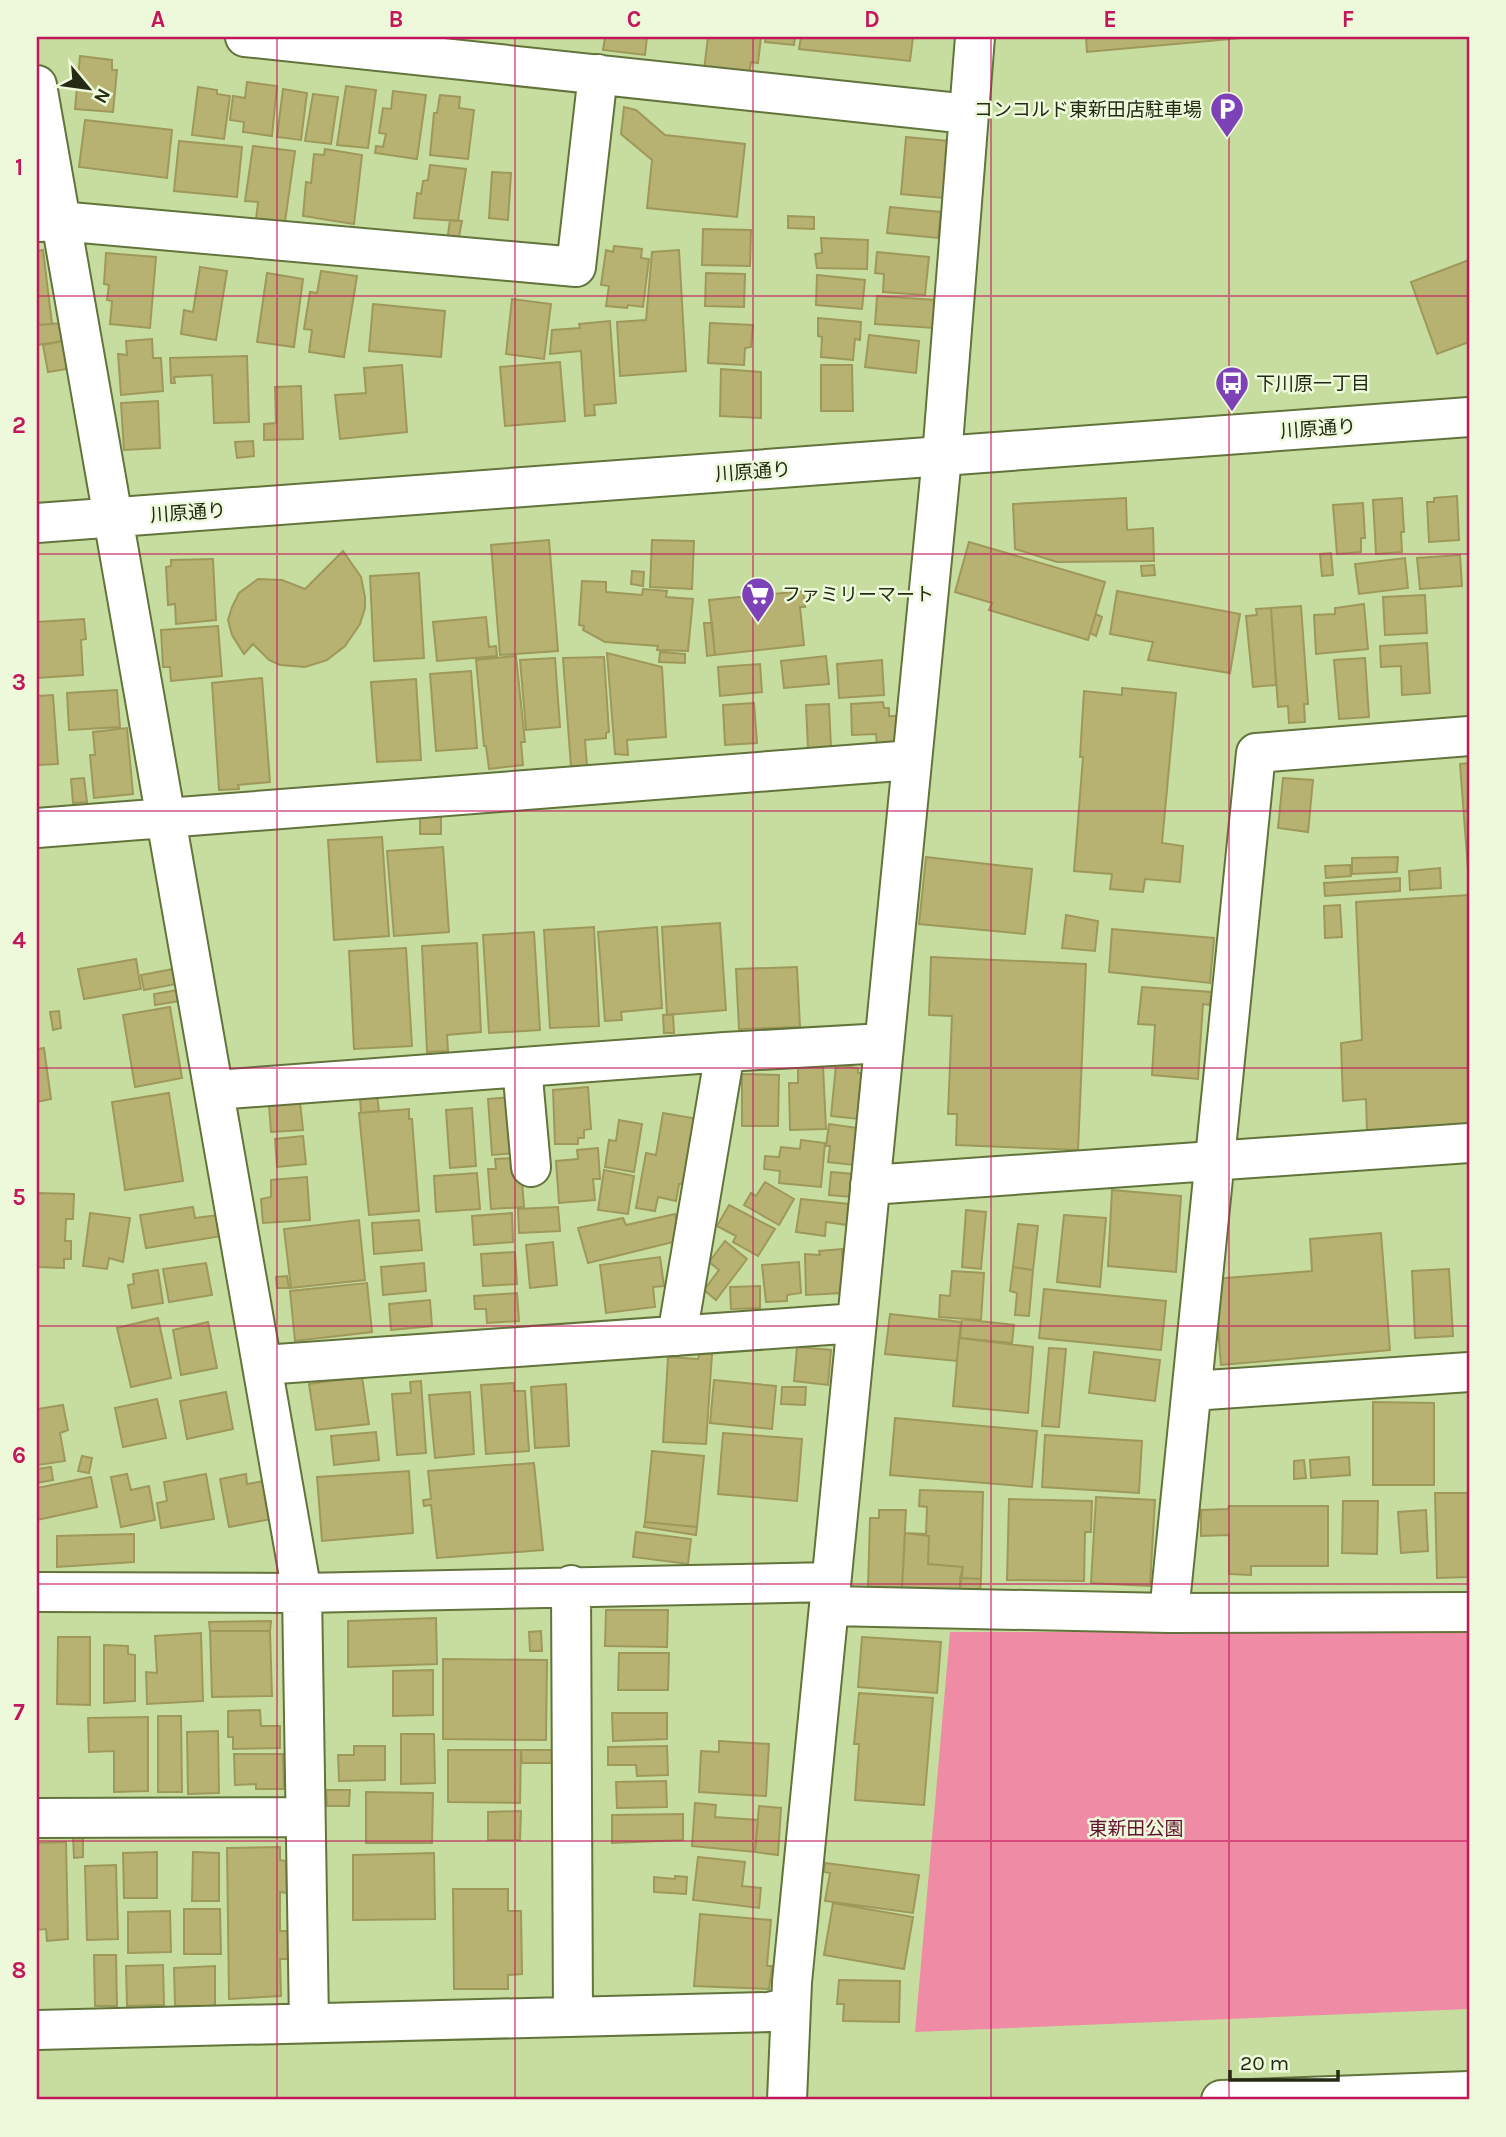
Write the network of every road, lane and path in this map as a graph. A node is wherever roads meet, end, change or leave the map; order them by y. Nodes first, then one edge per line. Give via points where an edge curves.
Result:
1 (245, 37) edge
2 (975, 37) edge
3 (436, 47) edge
4 (598, 74) junction
5 (37, 85) edge
6 (968, 114) junction
7 (48, 221) edge
8 (1469, 417) edge
9 (942, 457) junction
10 (111, 517) junction
11 (37, 523) edge
12 (1469, 736) edge
13 (912, 760) junction
14 (167, 817) junction
15 (37, 828) edge
16 (884, 1043) junction
17 (725, 1052) junction
18 (522, 1068) junction
19 (215, 1090) junction
20 (1469, 1143) edge
21 (1213, 1163) junction
22 (531, 1167) dead end
23 (870, 1185) junction
24 (857, 1323) junction
25 (677, 1336) junction
26 (262, 1365) junction
27 (1469, 1371) edge
28 (1192, 1391) junction
29 (571, 1586) junction
30 (37, 1592) edge
31 (302, 1593) junction
32 (830, 1594) junction
33 (1469, 1612) edge
34 (1169, 1613) junction
35 (304, 1817) junction
36 (37, 1818) edge
37 (790, 2007) junction
38 (573, 2017) junction
39 (309, 2023) junction
40 (37, 2030) edge
41 (1469, 2091) edge
42 (788, 2100) edge
43 (1221, 2100) edge

1 - 3 street
2 - 6 street
3 - 4 street
4 - 6 street
4 - 7 street via 576,267
5 - 7 street
6 - 9 street
7 - 10 street
8 - 9 street, 川原通り
9 - 10 street, 川原通り
9 - 13 street
10 - 11 street, 川原通り
10 - 14 street
12 - 21 street via 1256,753
13 - 14 street
13 - 16 street
14 - 15 street
14 - 19 street
16 - 17 street
16 - 23 street
17 - 18 street
17 - 25 street
18 - 19 street
18 - 22 street
19 - 26 street
20 - 21 street
21 - 23 street
21 - 28 street
23 - 24 street
24 - 25 street
24 - 32 street
25 - 26 street
26 - 31 street
27 - 28 street
28 - 34 street
29 - 31 street
29 - 32 street
29 - 38 street
30 - 31 street
31 - 35 street
32 - 34 street
32 - 37 street
33 - 34 street
35 - 36 street
35 - 39 street
37 - 38 street via 769,2012
37 - 42 street
38 - 39 street
39 - 40 street
41 - 43 street

